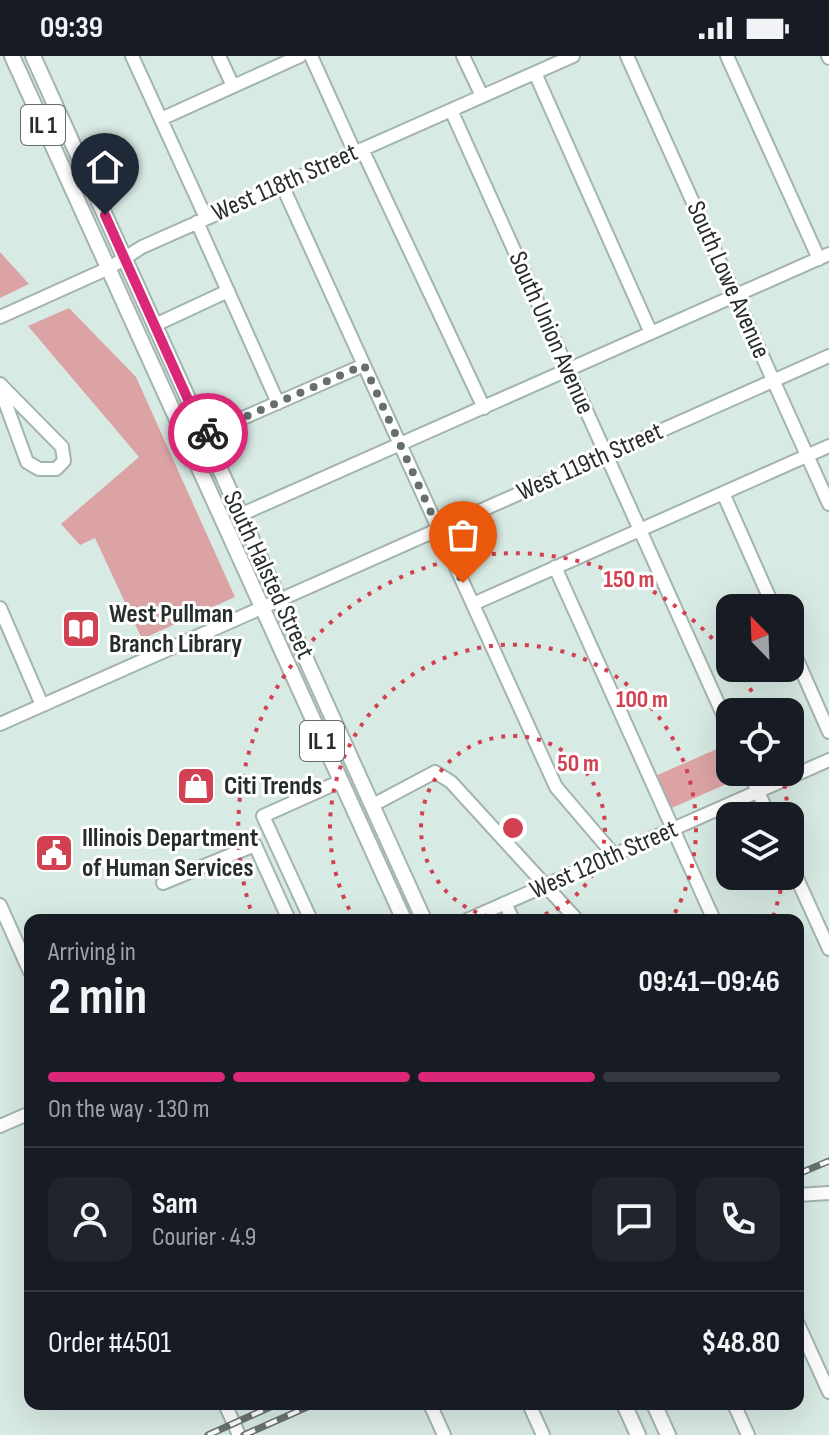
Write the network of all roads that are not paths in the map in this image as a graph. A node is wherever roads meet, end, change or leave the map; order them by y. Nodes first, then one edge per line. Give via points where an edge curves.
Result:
1 (31, 56) edge
2 (132, 56) edge
3 (219, 56) edge
4 (300, 56) edge
5 (311, 56) edge
6 (463, 56) edge
7 (573, 56) edge
8 (627, 56) edge
9 (727, 56) edge
10 (13, 59) edge
11 (535, 73) junction
12 (233, 86) junction
13 (482, 96) junction
14 (451, 110) junction
15 (161, 119) junction
16 (358, 151) junction
17 (282, 185) junction
18 (201, 220) junction
19 (124, 256) junction
20 (824, 256) edge
21 (109, 268) junction
22 (228, 291) junction
23 (735, 296) junction
24 (0, 317) edge
25 (155, 325) junction
26 (651, 333) junction
27 (829, 356) edge
28 (364, 365) junction
29 (568, 370) junction
30 (774, 381) junction
31 (0, 386) edge
32 (278, 403) junction
33 (484, 408) junction
34 (204, 435) junction
35 (400, 445) junction
36 (829, 446) edge
37 (606, 455) junction
38 (807, 456) junction
39 (723, 493) junction
40 (829, 504) edge
41 (240, 515) junction
42 (439, 529) junction
43 (640, 530) junction
44 (555, 567) junction
45 (768, 594) edge
46 (279, 599) junction
47 (473, 604) junction
48 (262, 607) junction
49 (2, 617) edge
50 (804, 676) edge
51 (716, 699) edge
52 (42, 705) junction
53 (0, 724) edge
54 (829, 732) edge
55 (829, 760) edge
56 (341, 781) junction
57 (755, 786) edge
58 (758, 792) junction
59 (763, 802) edge
60 (373, 805) junction
61 (673, 829) junction
62 (614, 855) junction
63 (163, 883) dead end
64 (546, 885) junction
65 (802, 890) edge
66 (505, 903) junction
67 (0, 905) edge
68 (286, 914) edge
69 (308, 914) edge
70 (401, 914) edge
71 (421, 914) edge
72 (480, 914) edge
73 (510, 914) edge
74 (572, 914) edge
75 (711, 914) edge
76 (829, 949) edge
77 (24, 959) edge
78 (24, 1116) edge
79 (0, 1126) edge
80 (829, 1193) edge
81 (804, 1195) edge
82 (804, 1337) edge
83 (829, 1392) edge
84 (228, 1410) edge
85 (433, 1410) edge
86 (532, 1410) edge
87 (627, 1410) edge
88 (657, 1410) edge
89 (737, 1410) edge
90 (239, 1435) edge
91 (444, 1435) edge
92 (543, 1435) edge
93 (638, 1435) edge
94 (668, 1435) edge
95 (748, 1435) edge

1 - 10 street
1 - 19 main road, South Halsted Street / IL 1
2 - 15 street
3 - 12 street
4 - 12 street
5 - 16 street
6 - 13 street
7 - 11 street, West 118th Street
8 - 23 street, South Lowe Avenue
9 - 20 street
10 - 21 main road, South Halsted Street / IL 1
11 - 13 street, West 118th Street
11 - 26 street
12 - 15 street
13 - 14 street, West 118th Street
14 - 16 street, West 118th Street
14 - 29 street, South Union Avenue
15 - 18 street
16 - 17 street, West 118th Street
16 - 33 street
17 - 18 street, West 118th Street
17 - 28 street
18 - 19 street, West 118th Street
18 - 22 street
19 - 21 street, West 118th Street
19 - 25 main road, South Halsted Street / IL 1
20 - 23 street
21 - 24 street, West 118th Street
21 - 48 main road, South Halsted Street / IL 1
22 - 25 street
22 - 32 street
23 - 26 street
23 - 30 street, South Lowe Avenue
25 - 34 main road, South Halsted Street / IL 1
26 - 29 street
27 - 30 street, West 119th Street
28 - 32 street
28 - 35 street
29 - 33 street
29 - 37 street, South Union Avenue
30 - 37 street, West 119th Street
30 - 38 street, South Lowe Avenue
31 - 31 street via 62,447 64,461 56,469 27,462
32 - 34 street
33 - 35 street
34 - 41 main road, South Halsted Street / IL 1
35 - 41 street
35 - 42 street
36 - 38 street
37 - 42 street, West 119th Street
37 - 43 street, South Union Avenue
38 - 39 street
38 - 40 street, South Lowe Avenue
39 - 43 street
39 - 45 street
41 - 46 main road, South Halsted Street / IL 1
42 - 46 street, West 119th Street
42 - 47 street
43 - 44 street
43 - 51 street, South Union Avenue
44 - 47 street
44 - 61 street
46 - 48 street, West 119th Street
46 - 60 main road, South Halsted Street / IL 1
47 - 62 street via 556,787
48 - 52 street, West 119th Street
48 - 56 main road, South Halsted Street / IL 1
49 - 52 street
50 - 54 street
52 - 53 street, West 119th Street
55 - 58 street, West 120th Street
56 - 69 street via 263,816
56 - 70 main road, South Halsted Street / IL 1
57 - 58 street
58 - 59 street
58 - 61 street, West 120th Street
60 - 64 street via 435,772 451,782
60 - 71 main road, South Halsted Street / IL 1
61 - 62 street, West 120th Street
61 - 75 street
62 - 64 street, West 120th Street
63 - 68 street via 255,845
64 - 66 street, West 120th Street
64 - 74 street
65 - 76 street
66 - 72 street, West 120th Street
66 - 73 street
67 - 77 street
78 - 79 street
80 - 81 street
82 - 83 street
84 - 90 street
85 - 91 street
86 - 92 street
87 - 93 main road
88 - 94 main road
89 - 95 street

